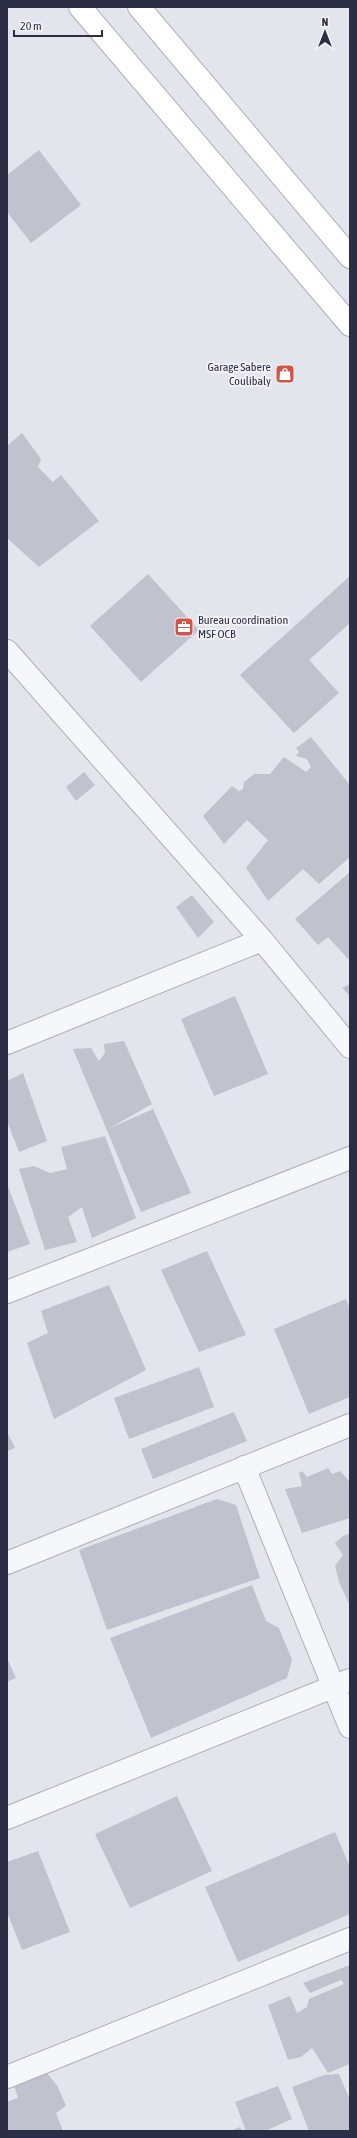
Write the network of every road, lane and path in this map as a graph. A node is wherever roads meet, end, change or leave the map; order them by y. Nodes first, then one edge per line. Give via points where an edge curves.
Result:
1 (80, 7) edge
2 (139, 7) edge
3 (350, 257) edge
4 (350, 325) edge
5 (7, 651) edge
6 (262, 940) junction
7 (7, 1043) edge
8 (350, 1046) edge
9 (350, 1158) edge
10 (7, 1292) edge
11 (350, 1425) edge
12 (244, 1467) junction
13 (7, 1563) edge
14 (342, 1683) edge
15 (350, 1727) edge
16 (7, 1818) edge
17 (350, 1939) edge
18 (7, 2077) edge

1 - 4 street
2 - 3 street
5 - 6 street
6 - 7 street
6 - 8 street
9 - 10 street
11 - 12 street
12 - 13 street
12 - 14 street
14 - 15 street
14 - 16 street
17 - 18 street

